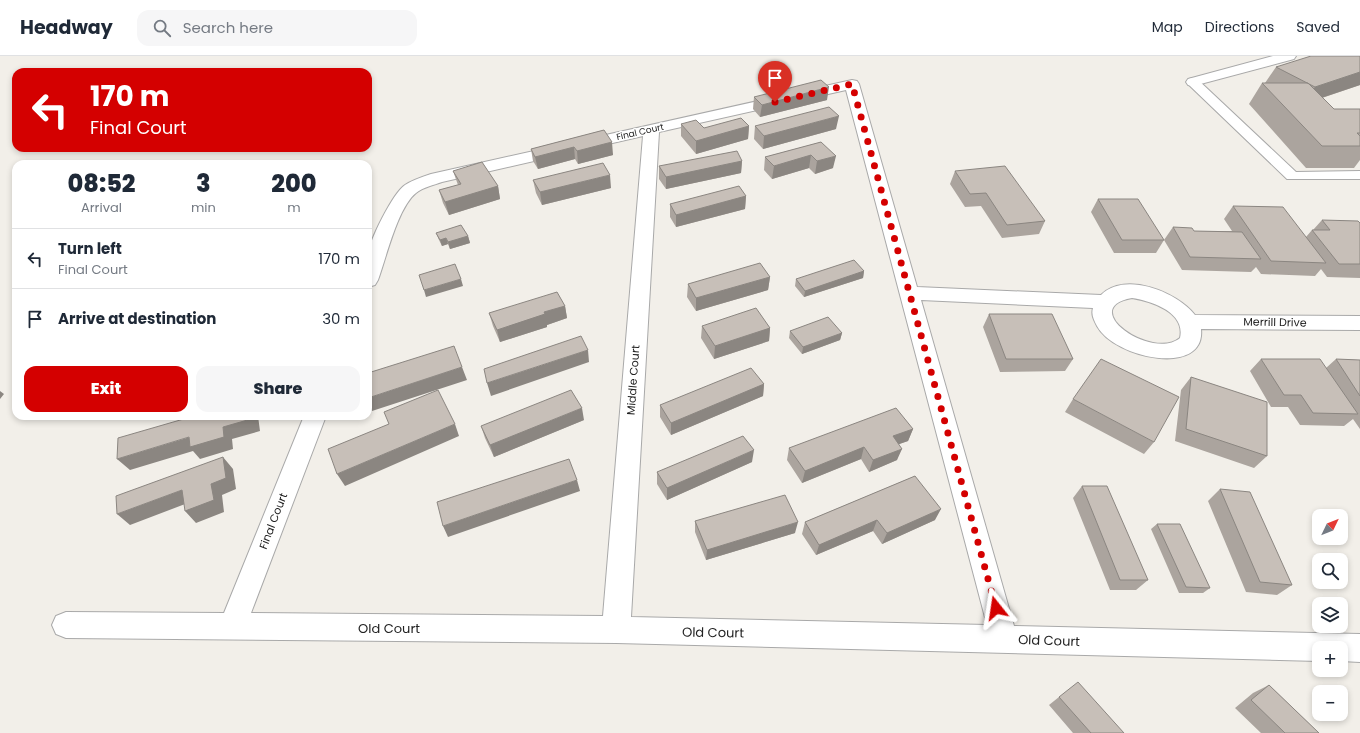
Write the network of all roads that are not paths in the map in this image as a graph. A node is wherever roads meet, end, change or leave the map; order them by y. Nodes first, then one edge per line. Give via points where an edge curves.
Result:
1 (1289, 56) edge
2 (1193, 82) joint
3 (651, 130) junction
4 (1360, 175) edge
5 (372, 270) edge
6 (910, 292) junction
7 (1104, 302) junction
8 (1189, 322) junction
9 (1360, 323) edge
10 (313, 420) edge
11 (66, 625) dead end
12 (232, 627) junction
13 (616, 630) junction
14 (1004, 638) junction
15 (1358, 651) edge

1 - 2 street
2 - 4 lane via 1292,176
3 - 5 street, Final Court via 437,178 410,190 396,208
3 - 6 street, Final Court via 852,84
3 - 13 street, Middle Court
6 - 7 street
6 - 14 street
7 - 8 street via 1120,292 1146,293 1172,304
7 - 8 street via 1101,310 1111,331 1138,347 1154,351 1182,348 1189,341 1192,332
8 - 9 street, Merrill Drive
10 - 12 street, Final Court
11 - 12 street, Old Court
12 - 13 street, Old Court
13 - 14 street, Old Court
14 - 15 street, Old Court

